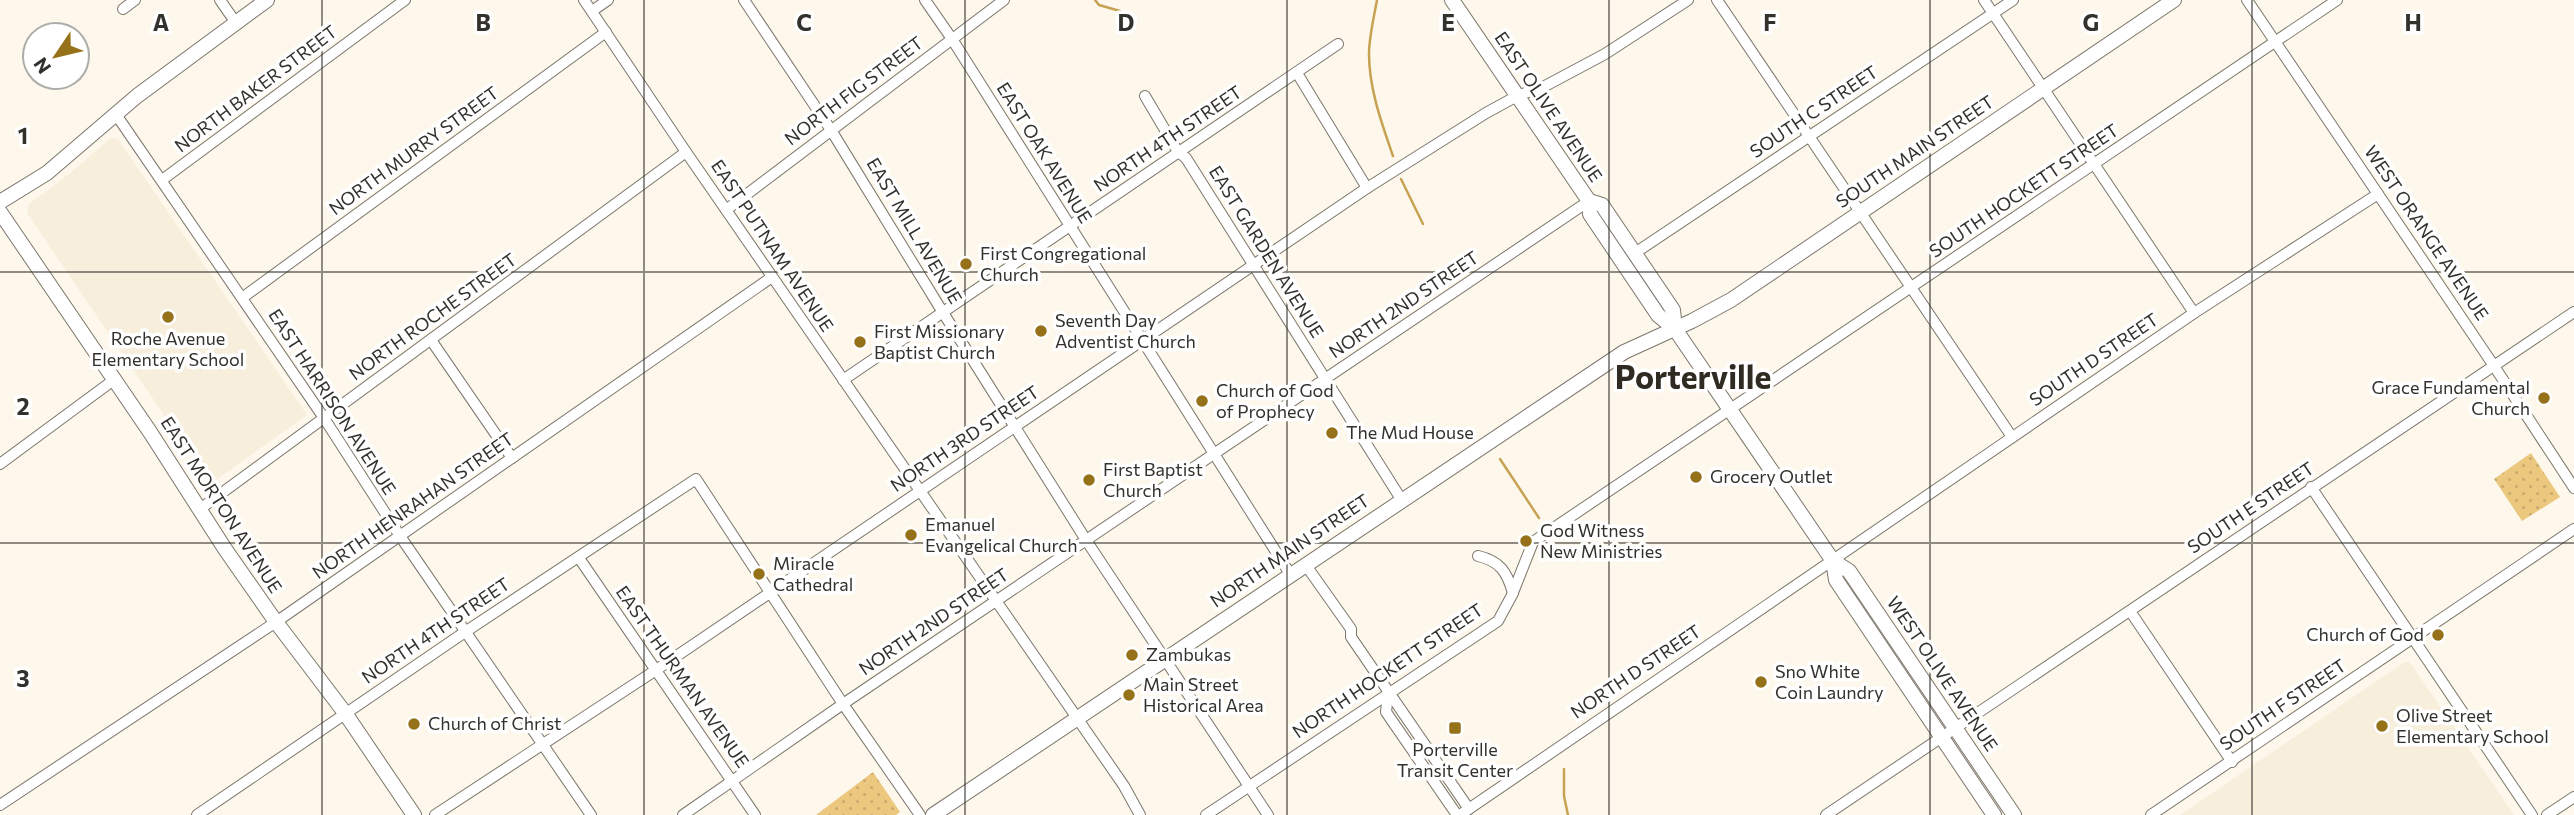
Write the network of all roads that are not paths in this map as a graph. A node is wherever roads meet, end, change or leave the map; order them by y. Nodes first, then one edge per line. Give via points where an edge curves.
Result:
1 (135, 0) edge
2 (220, 0) edge
3 (267, 0) edge
4 (405, 0) edge
5 (584, 0) edge
6 (608, 0) edge
7 (744, 0) edge
8 (925, 0) edge
9 (1004, 0) edge
10 (1452, 0) edge
11 (1688, 0) edge
12 (1717, 0) edge
13 (1984, 0) edge
14 (2013, 0) edge
15 (2174, 0) edge
16 (2247, 0) edge
17 (2337, 0) edge
18 (123, 9) dead end
19 (592, 11) junction
20 (1993, 14) junction
21 (236, 23) junction
22 (606, 32) junction
23 (952, 39) junction
24 (2276, 42) junction
25 (1338, 44) dead end
26 (1297, 73) junction
27 (2042, 89) junction
28 (1145, 96) dead end
29 (1517, 96) junction
30 (115, 113) junction
31 (831, 130) junction
32 (1810, 135) junction
33 (686, 152) junction
34 (1178, 152) junction
35 (2095, 163) junction
36 (162, 180) junction
37 (1367, 188) junction
38 (2378, 194) junction
39 (1589, 201) junction
40 (0, 202) edge
41 (726, 210) junction
42 (1861, 211) junction
43 (0, 212) edge
44 (1070, 227) junction
45 (1635, 253) junction
46 (1253, 265) junction
47 (772, 276) junction
48 (1913, 288) junction
49 (242, 298) junction
50 (942, 312) junction
51 (2574, 312) edge
52 (2194, 313) junction
53 (1675, 329) junction
54 (1143, 339) junction
55 (431, 340) junction
56 (2494, 366) junction
57 (115, 379) junction
58 (1326, 379) junction
59 (843, 380) junction
60 (1729, 409) junction
61 (324, 418) junction
62 (1016, 427) junction
63 (2012, 437) junction
64 (1214, 453) junction
65 (512, 458) junction
66 (0, 464) edge
67 (2311, 487) junction
68 (2574, 488) edge
69 (919, 491) junction
70 (1401, 499) junction
71 (200, 509) junction
72 (2574, 529) edge
73 (400, 536) junction
74 (1086, 540) junction
75 (1478, 556) dead end
76 (579, 558) junction
77 (1833, 561) junction
78 (1306, 564) junction
79 (1290, 574) junction
80 (771, 592) junction
81 (1513, 593) junction
82 (997, 600) junction
83 (2130, 611) junction
84 (276, 622) junction
85 (465, 632) junction
86 (2413, 638) junction
87 (1164, 660) junction
88 (656, 670) junction
89 (1388, 694) junction
90 (843, 704) junction
91 (345, 713) junction
92 (1077, 718) junction
93 (1947, 732) junction
94 (542, 745) junction
95 (2232, 762) junction
96 (733, 781) junction
97 (1248, 786) junction
98 (2574, 797) edge
99 (0, 805) edge
100 (1462, 813) edge
101 (1141, 814) edge
102 (197, 815) edge
103 (414, 815) edge
104 (435, 815) edge
105 (591, 815) edge
106 (683, 815) edge
107 (755, 815) edge
108 (920, 815) edge
109 (933, 815) edge
110 (1206, 815) edge
111 (1268, 815) edge
112 (1826, 815) edge
113 (1994, 815) edge
114 (2014, 815) edge
115 (2151, 815) edge
116 (2532, 815) edge
117 (2547, 815) edge

1 - 18 street
2 - 21 street
3 - 21 main road
4 - 36 street, NORTH BAKER STREET
5 - 19 street, EAST PUTNAM AVENUE
6 - 19 street
7 - 31 street, EAST MILL AVENUE
8 - 23 street, EAST OAK AVENUE
9 - 23 street, NORTH FIG STREET
10 - 29 main road, EAST OLIVE AVENUE
11 - 29 street, NORTH 3RD STREET via 1605,54
12 - 32 street
13 - 20 street
14 - 20 street, SOUTH C STREET
15 - 27 main road, SOUTH MAIN STREET
16 - 24 street, WEST ORANGE AVENUE
17 - 24 street, SOUTH HOCKETT STREET
19 - 22 street, EAST PUTNAM AVENUE
20 - 27 street
20 - 32 street, SOUTH C STREET
21 - 30 main road
22 - 33 street, EAST PUTNAM AVENUE
22 - 49 street, NORTH MURRY STREET
23 - 31 street, NORTH FIG STREET
23 - 44 street, EAST OAK AVENUE
24 - 35 street, SOUTH HOCKETT STREET
24 - 38 street, WEST ORANGE AVENUE
25 - 26 street, NORTH 4TH STREET
26 - 34 street, NORTH 4TH STREET
26 - 37 street
27 - 35 street
27 - 42 main road, SOUTH MAIN STREET
28 - 34 street, EAST GARDEN AVENUE
29 - 37 street, NORTH 3RD STREET
29 - 39 main road, EAST OLIVE AVENUE
30 - 36 street, EAST HARRISON AVENUE
30 - 40 main road via 47,173
31 - 41 street, NORTH FIG STREET
31 - 50 street, EAST MILL AVENUE
32 - 42 street
32 - 45 street, SOUTH C STREET
33 - 41 street, EAST PUTNAM AVENUE
33 - 55 street, NORTH ROCHE STREET
34 - 44 street, NORTH 4TH STREET
34 - 46 street, EAST GARDEN AVENUE
35 - 48 street, SOUTH HOCKETT STREET
35 - 52 street
36 - 49 street, EAST HARRISON AVENUE
37 - 46 street, NORTH 3RD STREET
38 - 52 street, SOUTH D STREET
38 - 56 street, WEST ORANGE AVENUE
39 - 45 main road, EAST OLIVE AVENUE via 1602,205
39 - 53 main road, EAST OLIVE AVENUE via 1590,214 1658,315
39 - 58 street, NORTH 2ND STREET
41 - 47 street, EAST PUTNAM AVENUE
42 - 48 street
42 - 53 main road, SOUTH MAIN STREET via 1731,300
43 - 57 main road, EAST MORTON AVENUE
44 - 50 street, NORTH 4TH STREET
44 - 54 street, EAST OAK AVENUE
45 - 53 main road, EAST OLIVE AVENUE via 1673,310
46 - 54 street, NORTH 3RD STREET
46 - 58 street, EAST GARDEN AVENUE
47 - 59 street, EAST PUTNAM AVENUE
47 - 65 street, NORTH HENRAHAN STREET
48 - 60 street, SOUTH HOCKETT STREET
48 - 63 street
49 - 61 street, EAST HARRISON AVENUE
50 - 59 street, NORTH 4TH STREET
50 - 62 street, EAST MILL AVENUE
51 - 56 street, SOUTH E STREET
52 - 63 street, SOUTH D STREET
53 - 60 main road, WEST OLIVE AVENUE
53 - 70 main road, NORTH MAIN STREET via 1624,352
54 - 62 street, NORTH 3RD STREET
54 - 64 street, EAST OAK AVENUE
55 - 61 street, NORTH ROCHE STREET
55 - 65 street
56 - 67 street, SOUTH E STREET
56 - 68 street, WEST ORANGE AVENUE
57 - 66 street
57 - 71 main road, EAST MORTON AVENUE
58 - 64 street, NORTH 2ND STREET
58 - 70 street, EAST GARDEN AVENUE
59 - 69 street, EAST PUTNAM AVENUE
60 - 77 main road, WEST OLIVE AVENUE
60 - 81 street, NORTH HOCKETT STREET via 1533,542
61 - 71 street, NORTH ROCHE STREET
61 - 73 street, EAST HARRISON AVENUE
62 - 69 street, NORTH 3RD STREET
62 - 74 street, EAST MILL AVENUE
63 - 77 street, SOUTH D STREET
64 - 74 street, NORTH 2ND STREET
64 - 79 street, EAST OAK AVENUE
65 - 73 street, NORTH HENRAHAN STREET
67 - 83 street, SOUTH E STREET
67 - 86 street
69 - 80 street, NORTH 3RD STREET
69 - 82 street, EAST PUTNAM AVENUE
70 - 78 main road, NORTH MAIN STREET
71 - 84 main road, EAST MORTON AVENUE
72 - 86 street, SOUTH F STREET
73 - 84 street, NORTH HENRAHAN STREET
73 - 85 street, EAST HARRISON AVENUE
74 - 82 street, NORTH 2ND STREET
74 - 87 street, EAST MILL AVENUE
75 - 81 street via 1503,568
76 - 80 street, NORTH 4TH STREET via 696,479
76 - 85 street, NORTH 4TH STREET
76 - 88 street, EAST THURMAN AVENUE
77 - 93 main road, WEST OLIVE AVENUE via 1836,580
77 - 100 street, NORTH D STREET
78 - 79 main road, NORTH MAIN STREET
78 - 89 street
79 - 87 main road, NORTH MAIN STREET
80 - 88 street, NORTH 3RD STREET
80 - 90 street
81 - 89 street, NORTH HOCKETT STREET via 1498,621
82 - 90 street, NORTH 2ND STREET
82 - 92 street, EAST PUTNAM AVENUE
83 - 93 street, SOUTH E STREET
83 - 95 street
84 - 91 main road, EAST MORTON AVENUE
84 - 99 street, NORTH HENRAHAN STREET
85 - 91 street, NORTH 4TH STREET
85 - 94 street, EAST HARRISON AVENUE
86 - 95 street, SOUTH F STREET
86 - 116 street
87 - 92 main road, NORTH MAIN STREET
87 - 97 street, EAST MILL AVENUE
88 - 94 street, NORTH 3RD STREET
88 - 96 street, EAST THURMAN AVENUE
89 - 97 street, NORTH HOCKETT STREET
89 - 100 street
90 - 96 street, NORTH 2ND STREET
90 - 108 street
91 - 102 street, NORTH 4TH STREET
91 - 103 main road, EAST MORTON AVENUE
92 - 101 street, EAST PUTNAM AVENUE
92 - 109 main road, NORTH MAIN STREET
93 - 112 street, SOUTH E STREET
93 - 113 main road, WEST OLIVE AVENUE
93 - 114 main road, WEST OLIVE AVENUE
94 - 104 street, NORTH 3RD STREET
94 - 105 street, EAST HARRISON AVENUE
95 - 115 street, SOUTH F STREET
96 - 106 street, NORTH 2ND STREET
96 - 107 street, EAST THURMAN AVENUE
97 - 110 street, NORTH HOCKETT STREET
97 - 111 street, EAST MILL AVENUE
98 - 117 street

